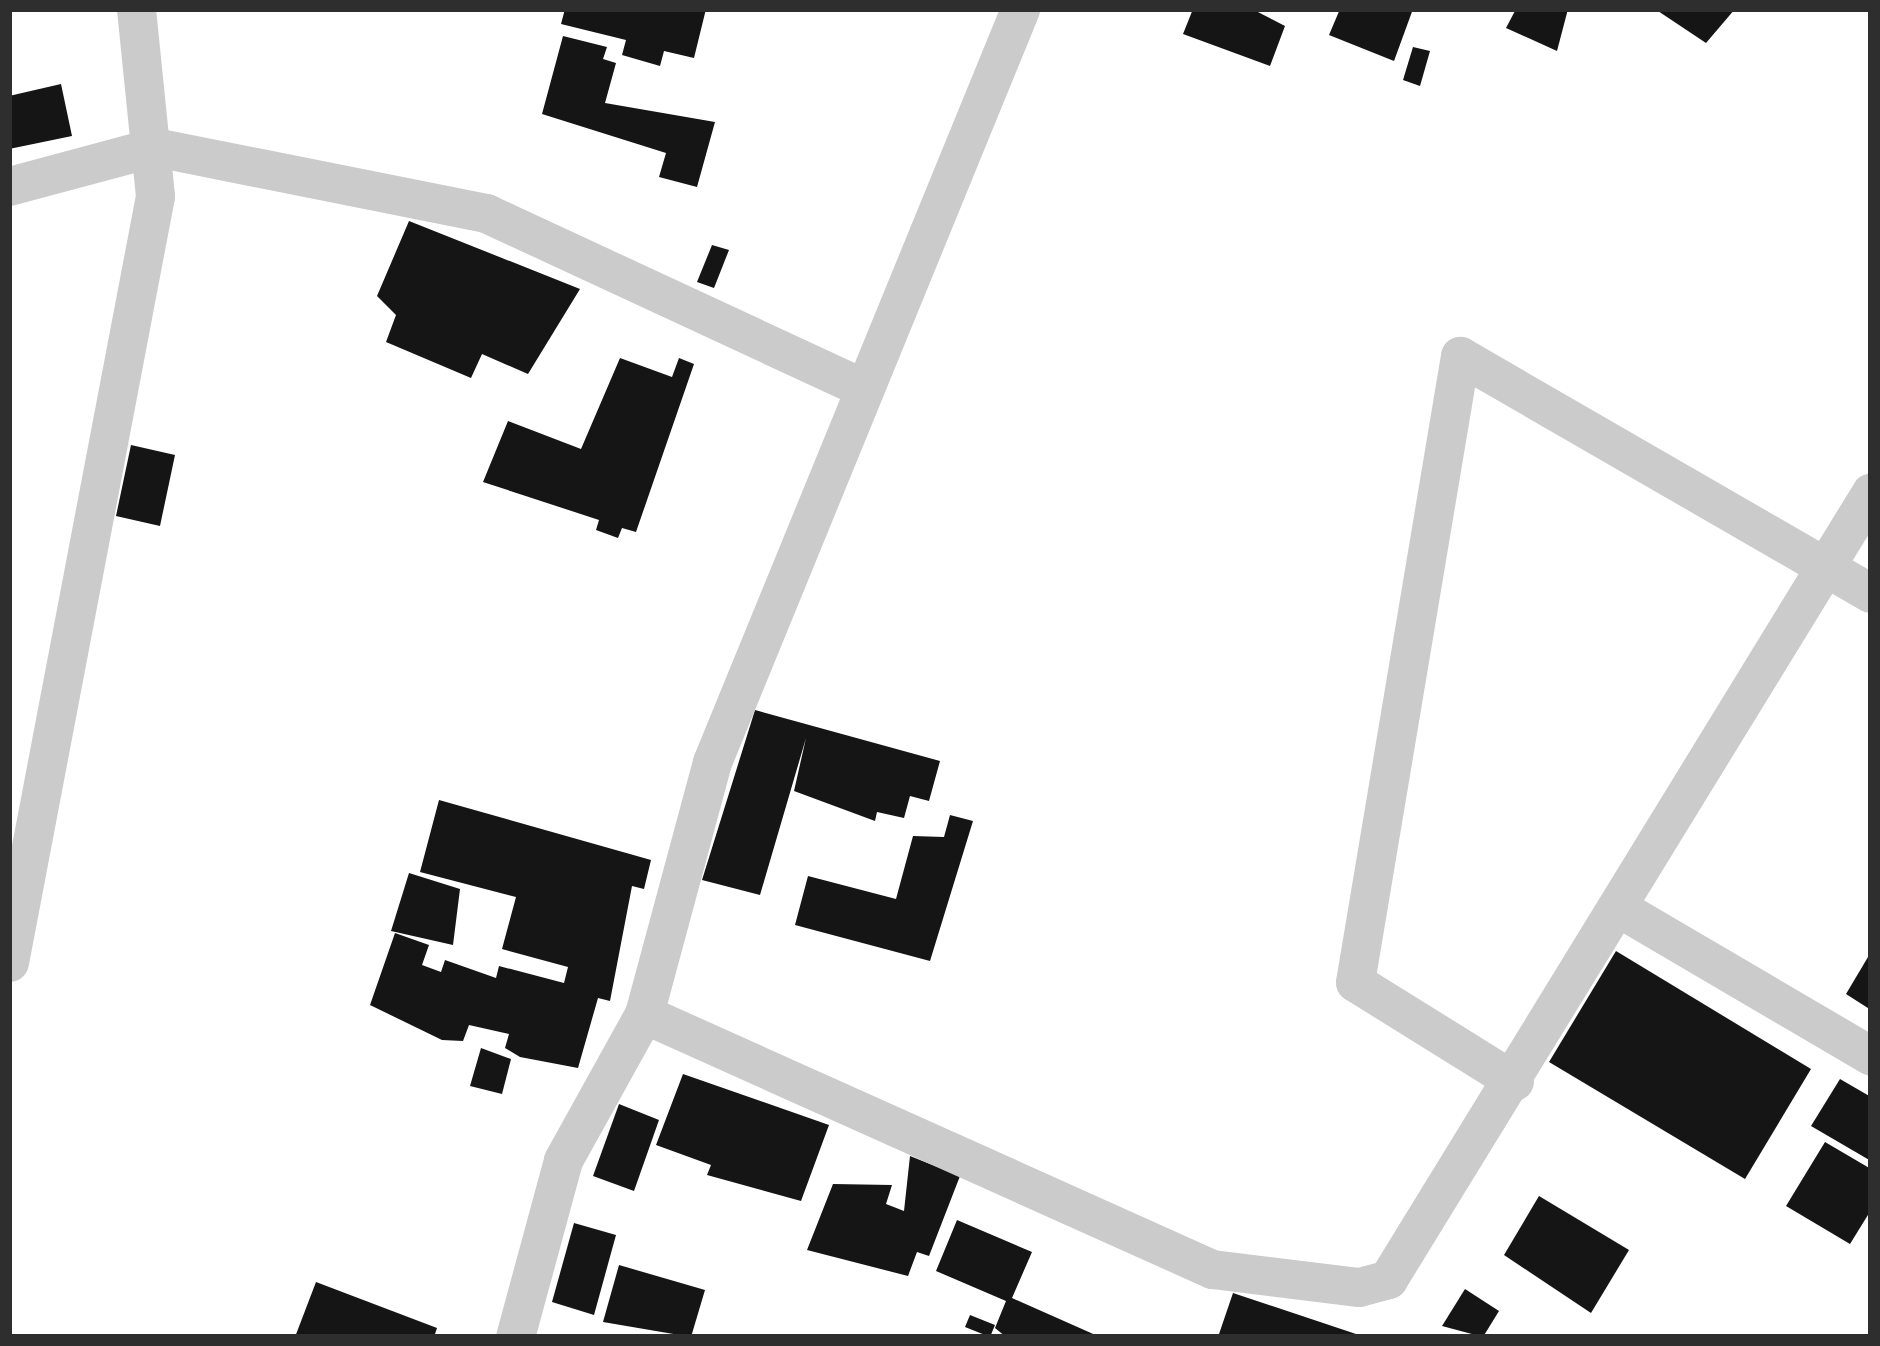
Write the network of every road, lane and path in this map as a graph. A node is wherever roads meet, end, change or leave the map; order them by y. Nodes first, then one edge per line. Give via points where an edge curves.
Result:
1 (136, 9) edge
2 (1020, 9) edge
3 (155, 147) junction
4 (9, 186) edge
5 (863, 388) junction
6 (1871, 492) edge
7 (1826, 566) junction
8 (1871, 593) edge
9 (16, 894) edge
10 (1619, 908) junction
11 (9, 962) edge
12 (644, 1013) junction
13 (1871, 1056) edge
14 (1514, 1081) junction
15 (515, 1337) edge

1 - 3 street
2 - 5 street
3 - 4 street
3 - 5 street via 486,213
3 - 9 street
5 - 12 street via 712,762
6 - 7 street
7 - 8 street
7 - 10 street
7 - 14 street via 1460,356 1355,982
9 - 11 street
10 - 13 street
10 - 14 street
12 - 14 street via 1212,1269 1359,1287 1403,1264
12 - 15 street via 563,1160

